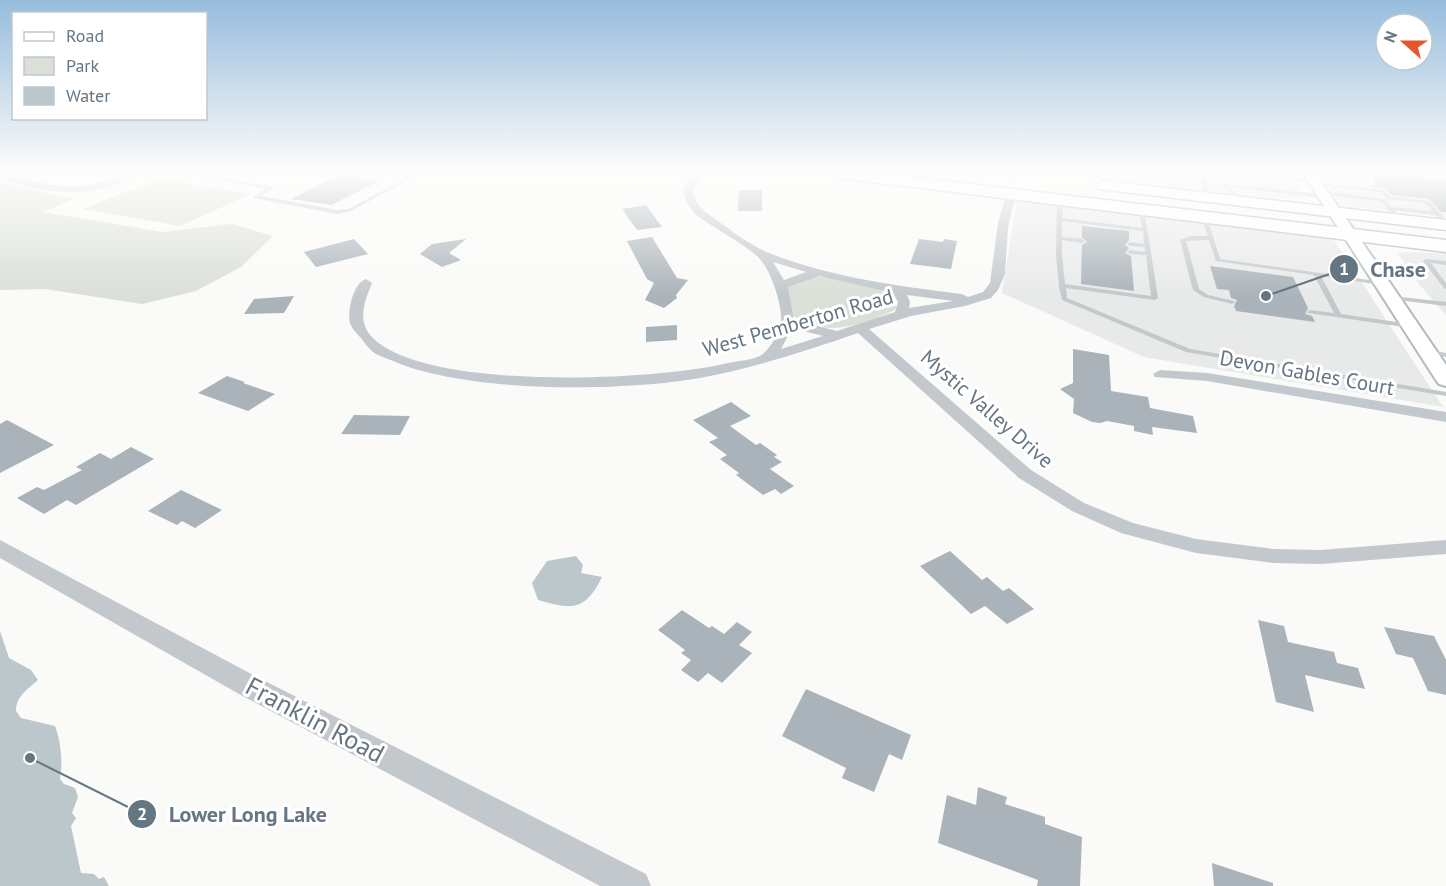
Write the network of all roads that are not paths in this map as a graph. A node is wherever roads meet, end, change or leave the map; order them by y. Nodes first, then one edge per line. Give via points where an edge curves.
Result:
1 (702, 214) edge
2 (1007, 214) edge
3 (1060, 214) edge
4 (1143, 214) edge
5 (1183, 214) edge
6 (1337, 214) edge
7 (1398, 214) edge
8 (1204, 217) junction
9 (1060, 219) junction
10 (1443, 220) edge
11 (1144, 230) junction
12 (1350, 235) junction
13 (1060, 238) junction
14 (1211, 238) junction
15 (1082, 241) dead end
16 (1446, 246) edge
17 (1130, 248) dead end
18 (1147, 250) junction
19 (763, 255) junction
20 (1446, 263) edge
21 (818, 272) junction
22 (1316, 273) junction
23 (366, 283) dead end
24 (1382, 283) junction
25 (781, 285) junction
26 (1061, 285) junction
27 (1446, 287) edge
28 (898, 290) junction
29 (1392, 298) junction
30 (971, 299) junction
31 (1232, 302) dead end
32 (1446, 304) edge
33 (1310, 312) dead end
34 (901, 315) junction
35 (1339, 316) junction
36 (788, 323) junction
37 (1411, 326) junction
38 (860, 328) junction
39 (839, 334) junction
40 (768, 357) junction
41 (1442, 367) edge
42 (1160, 374) dead end
43 (1446, 394) edge
44 (1446, 417) edge
45 (1446, 547) edge
46 (0, 548) edge
47 (634, 886) edge

1 - 19 street
2 - 30 street, West Pemberton Road via 994,289
3 - 9 lane
4 - 11 lane
5 - 8 highway
6 - 12 main road
7 - 10 highway
8 - 12 highway
8 - 14 lane
9 - 11 lane
9 - 13 lane
11 - 18 lane
12 - 16 highway
12 - 24 main road
13 - 15 lane
13 - 26 lane
14 - 22 lane via 1218,260
14 - 31 lane via 1183,240 1196,290
17 - 18 lane
18 - 26 lane via 1155,298
19 - 21 street
19 - 25 street
20 - 27 lane via 1426,261
21 - 25 street
21 - 28 street
22 - 24 lane
22 - 35 lane
23 - 40 street, West Pemberton Road via 356,312 364,337 392,357 440,370 525,381 646,380 718,371
24 - 29 main road
25 - 36 street
26 - 43 lane via 1064,299 1188,351
28 - 30 street
28 - 34 street via 904,302
29 - 32 lane
29 - 37 main road
30 - 34 street, West Pemberton Road
33 - 35 lane
34 - 38 street, West Pemberton Road
35 - 37 lane
36 - 39 street
36 - 40 street
37 - 41 main road
38 - 39 street, West Pemberton Road
38 - 45 street, Mystic Valley Drive via 1024,474 1078,507 1128,528 1196,546 1273,556 1354,555
39 - 40 street, West Pemberton Road
42 - 44 street, Devon Gables Court via 1207,377
46 - 47 street, Franklin Road via 249,686

